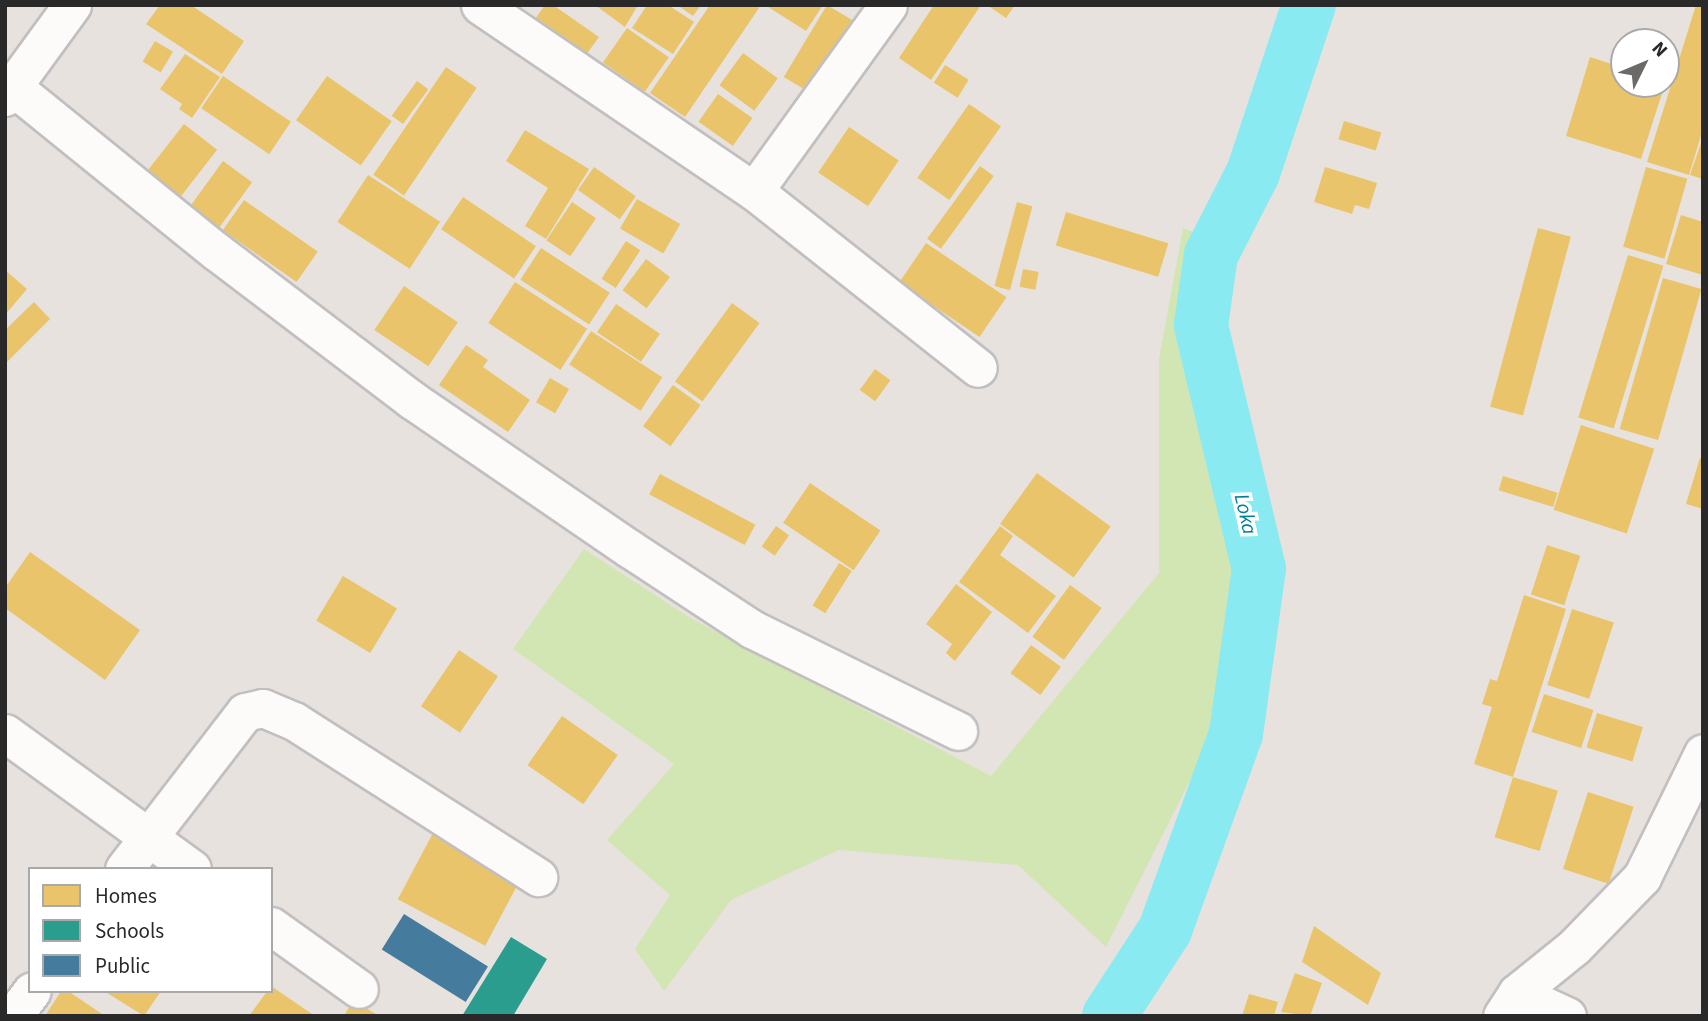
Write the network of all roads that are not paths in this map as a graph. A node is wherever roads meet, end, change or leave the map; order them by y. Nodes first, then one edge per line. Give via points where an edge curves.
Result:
1 (72, 5) edge
2 (888, 5) edge
3 (498, 10) edge
4 (9, 92) edge
5 (754, 191) junction
6 (978, 368) dead end
7 (958, 731) dead end
8 (5, 733) edge
9 (1703, 753) edge
10 (148, 837) junction
11 (126, 867) edge
12 (189, 867) edge
13 (538, 877) dead end
14 (273, 927) edge
15 (359, 989) dead end
16 (30, 993) edge
17 (1510, 1004) edge
18 (13, 1016) edge
19 (1567, 1016) edge

1 - 4 street
2 - 5 street
3 - 5 street
4 - 7 street via 412,400 607,533 752,629
5 - 6 street
8 - 10 street
9 - 17 street via 1642,877
10 - 11 street
10 - 12 street
10 - 13 street via 245,712 263,708 294,721
14 - 15 street
16 - 18 street
17 - 19 street

